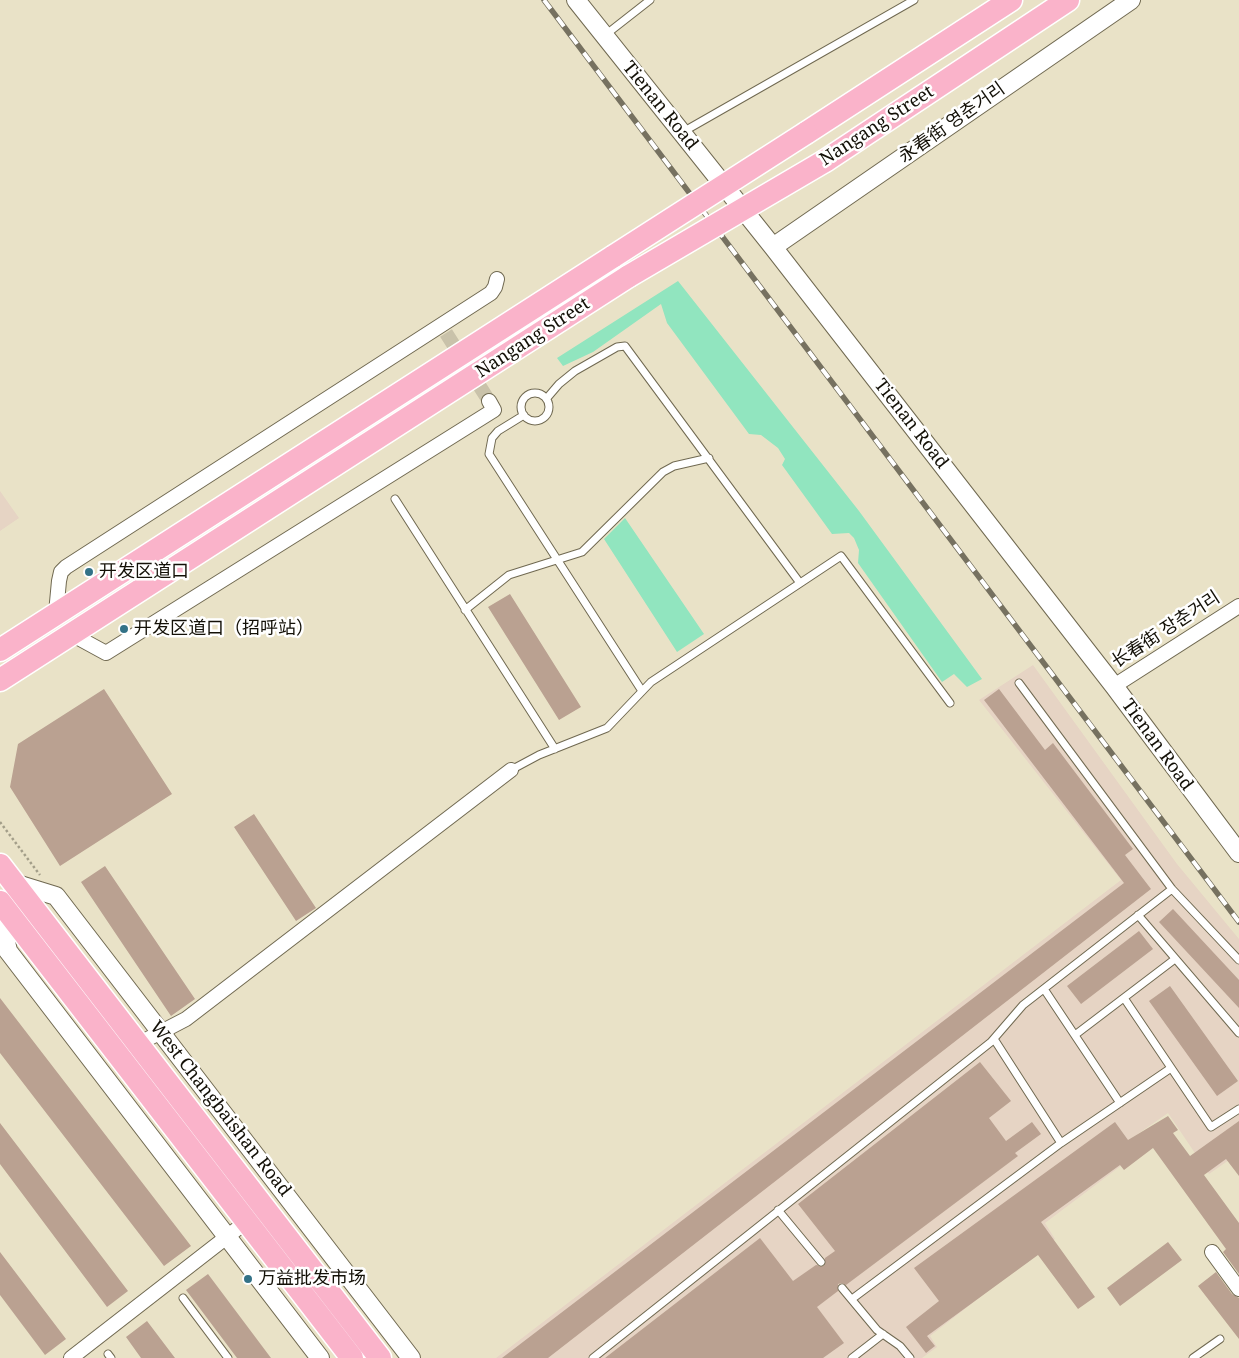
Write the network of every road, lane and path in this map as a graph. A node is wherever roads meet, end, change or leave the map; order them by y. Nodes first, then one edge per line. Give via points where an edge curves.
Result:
1 (576, 0) edge
2 (650, 0) edge
3 (914, 0) edge
4 (1011, 0) edge
5 (1068, 0) edge
6 (1131, 0) edge
7 (604, 36) junction
8 (681, 133) junction
9 (773, 247) junction
10 (497, 280) dead end
11 (547, 398) junction
12 (489, 401) dead end
13 (524, 415) junction
14 (709, 458) junction
15 (395, 499) dead end
16 (558, 560) junction
17 (800, 583) junction
18 (1239, 606) edge
19 (465, 610) junction
20 (56, 613) junction
21 (73, 635) junction
22 (0, 650) edge
23 (1, 681) edge
24 (1019, 683) dead end
25 (1114, 686) junction
26 (642, 691) junction
27 (950, 703) dead end
28 (555, 749) junction
29 (511, 770) joint
30 (0, 822) edge
31 (1239, 852) edge
32 (4, 870) edge
33 (1172, 889) junction
34 (56, 896) junction
35 (0, 902) edge
36 (0, 916) edge
37 (1138, 916) junction
38 (4, 954) edge
39 (1176, 959) junction
40 (1239, 960) edge
41 (1044, 989) junction
42 (1124, 998) junction
43 (162, 1033) junction
44 (1239, 1033) edge
45 (1075, 1035) junction
46 (994, 1039) junction
47 (138, 1044) junction
48 (1171, 1068) junction
49 (1120, 1103) junction
50 (1239, 1109) edge
51 (1061, 1143) junction
52 (778, 1210) junction
53 (246, 1222) junction
54 (228, 1236) junction
55 (1212, 1252) dead end
56 (821, 1262) dead end
57 (842, 1288) dead end
58 (1239, 1289) edge
59 (183, 1298) dead end
60 (852, 1300) junction
61 (884, 1334) junction
62 (1220, 1338) dead end
63 (71, 1358) edge
64 (228, 1358) edge
65 (320, 1358) edge
66 (352, 1358) edge
67 (380, 1358) edge
68 (411, 1358) edge
69 (593, 1358) edge
70 (852, 1358) edge
71 (910, 1358) edge
72 (1193, 1358) edge

1 - 7 street, Tienan Road
2 - 7 lane
3 - 8 lane
4 - 20 main road, Nangang Street, bridge
5 - 21 main road, Nangang Street, bridge via 825,161 629,276
6 - 9 street, 永春街 영춘거리
7 - 8 street, Tienan Road
8 - 9 street, Tienan Road
9 - 25 street, Tienan Road
10 - 20 street via 490,293 444,329 66,567 59,581
11 - 13 lane via 550,408 546,416 532,420
11 - 13 lane via 535,392 527,395 521,407
11 - 14 lane via 575,371 617,347 625,346
12 - 21 street via 494,410 106,653
13 - 16 lane via 498,431 492,438 489,454
14 - 16 lane via 674,466 663,472 594,542 577,554
14 - 17 lane
15 - 19 lane
16 - 19 lane via 509,575
16 - 26 lane
17 - 26 lane
17 - 27 lane via 841,556
18 - 25 street, 长春街 장춘거리
19 - 28 lane
20 - 22 main road, Nangang Street
21 - 23 main road, Nangang Street
24 - 33 lane
25 - 31 street, Tienan Road
26 - 28 lane via 607,728
28 - 29 lane
29 - 43 street via 186,1019
30 - 34 path
32 - 34 street, West Changbaishan Road
32 - 47 main road, West Changbaishan Road
33 - 37 lane
33 - 40 lane
34 - 43 street, West Changbaishan Road
35 - 53 main road
36 - 38 street
37 - 39 lane
37 - 41 lane
38 - 54 street
39 - 42 lane
39 - 44 lane
41 - 45 lane
41 - 46 lane via 1023,1006
42 - 45 lane
42 - 48 lane
43 - 47 street
43 - 68 street, West Changbaishan Road
45 - 49 lane
46 - 51 lane
46 - 52 lane
47 - 67 main road, West Changbaishan Road
48 - 49 lane
48 - 50 lane via 1211,1127
49 - 51 lane
51 - 60 lane
52 - 56 lane
52 - 69 lane
53 - 54 street
53 - 66 main road
54 - 63 street
54 - 65 street
55 - 58 street
57 - 60 lane
59 - 64 lane
60 - 61 lane
61 - 70 lane
61 - 71 lane
62 - 72 lane

